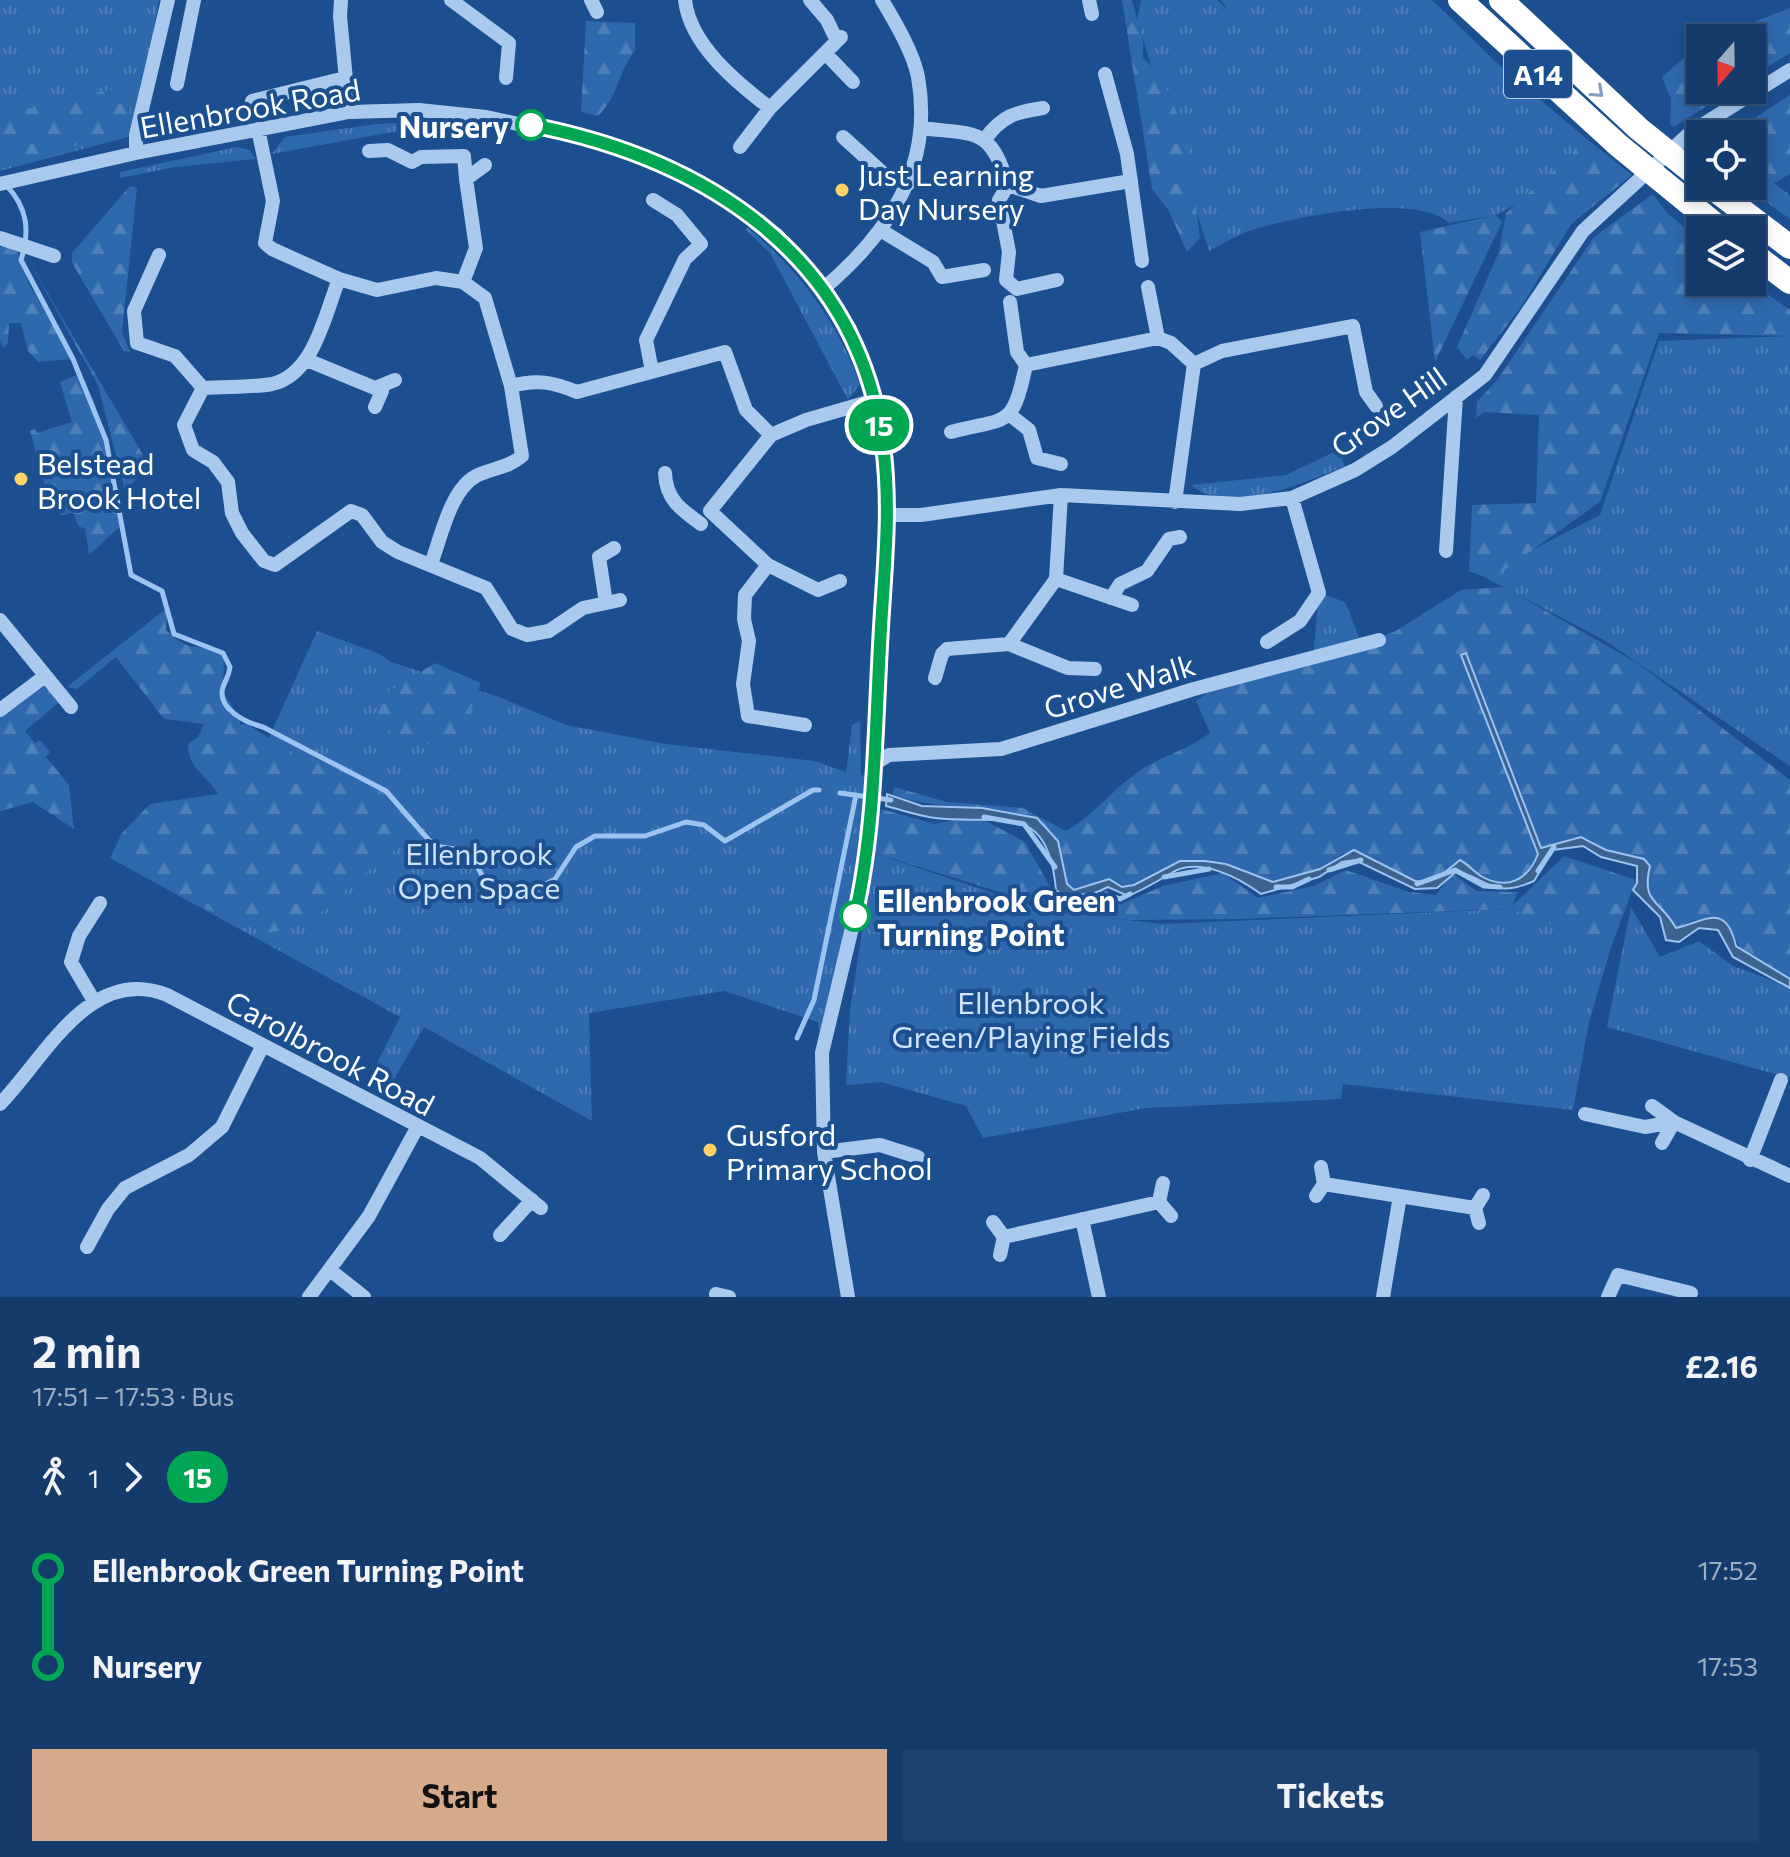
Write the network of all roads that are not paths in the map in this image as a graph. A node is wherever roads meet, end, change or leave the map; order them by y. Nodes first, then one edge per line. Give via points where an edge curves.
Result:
1 (168, 0) edge
2 (194, 0) edge
3 (341, 0) edge
4 (451, 0) edge
5 (685, 0) edge
6 (810, 0) edge
7 (882, 0) edge
8 (1460, 0) edge
9 (1501, 0) edge
10 (825, 53) junction
11 (1790, 70) edge
12 (1105, 74) dead end
13 (345, 78) junction
14 (506, 78) dead end
15 (853, 82) dead end
16 (177, 84) dead end
17 (252, 101) dead end
18 (770, 108) junction
19 (1043, 108) dead end
20 (349, 112) junction
21 (921, 128) junction
22 (258, 129) junction
23 (843, 137) dead end
24 (985, 139) junction
25 (740, 147) dead end
26 (369, 151) dead end
27 (136, 153) junction
28 (485, 165) dead end
29 (1686, 167) edge
30 (466, 179) junction
31 (1131, 181) junction
32 (0, 184) edge
33 (908, 184) junction
34 (1008, 185) junction
35 (653, 200) dead end
36 (1728, 200) edge
37 (1704, 216) edge
38 (882, 231) junction
39 (2, 238) edge
40 (1790, 247) edge
41 (159, 255) dead end
42 (54, 256) dead end
43 (1142, 261) dead end
44 (1766, 264) edge
45 (984, 270) dead end
46 (339, 279) junction
47 (1057, 280) dead end
48 (463, 282) junction
49 (1790, 282) edge
50 (1148, 287) dead end
51 (823, 289) junction
52 (1010, 302) dead end
53 (1158, 338) junction
54 (307, 360) junction
55 (1194, 364) junction
56 (1026, 365) junction
57 (652, 371) junction
58 (395, 380) dead end
59 (511, 386) junction
60 (203, 388) junction
61 (375, 388) junction
62 (1456, 397) junction
63 (875, 400) junction
64 (1376, 406) dead end
65 (375, 407) dead end
66 (1009, 414) junction
67 (951, 432) dead end
68 (771, 435) junction
69 (1061, 464) dead end
70 (665, 473) dead end
71 (1061, 495) junction
72 (1292, 498) junction
73 (1175, 502) junction
74 (710, 511) junction
75 (886, 515) junction
76 (1180, 537) dead end
77 (614, 548) dead end
78 (1446, 551) dead end
79 (431, 564) junction
80 (768, 565) junction
81 (1056, 579) junction
82 (840, 581) dead end
83 (1111, 598) junction
84 (1132, 605) dead end
85 (0, 620) edge
86 (1379, 640) dead end
87 (1267, 642) dead end
88 (1009, 644) junction
89 (1095, 669) dead end
90 (45, 676) junction
91 (935, 678) dead end
92 (71, 707) dead end
93 (0, 710) edge
94 (805, 725) dead end
95 (874, 764) junction
96 (100, 903) dead end
97 (94, 1001) junction
98 (263, 1045) junction
99 (1781, 1080) dead end
100 (0, 1104) edge
101 (1652, 1106) dead end
102 (1585, 1114) dead end
103 (1674, 1122) junction
104 (418, 1126) junction
105 (1662, 1143) dead end
106 (824, 1152) junction
107 (918, 1157) dead end
108 (1750, 1160) junction
109 (1321, 1167) dead end
110 (1790, 1176) edge
111 (1163, 1183) dead end
112 (1400, 1196) junction
113 (1159, 1202) junction
114 (1171, 1216) dead end
115 (1082, 1219) junction
116 (993, 1222) dead end
117 (1479, 1223) dead end
118 (500, 1235) dead end
119 (1004, 1237) junction
120 (87, 1247) dead end
121 (1000, 1255) dead end
122 (330, 1270) junction
123 (1691, 1293) dead end
124 (309, 1297) edge
125 (364, 1297) edge
126 (848, 1297) edge
127 (1099, 1297) edge
128 (1383, 1297) edge
129 (1608, 1297) edge

1 - 27 street
2 - 16 street
3 - 13 street
4 - 14 street via 509,43
5 - 18 street via 704,43 727,75
6 - 10 street via 839,39
7 - 21 street via 918,75
8 - 37 highway, A14
9 -> 29 highway, A14
10 - 15 street
10 - 18 street
11 - 62 street, Grove Hill via 1691,132 1583,231 1485,375
12 - 31 street
13 - 17 street
13 - 20 street
18 - 25 street
19 - 24 street via 1013,112
20 - 22 street, Ellenbrook Road
20 - 51 street, Ellenbrook Road via 419,110 486,117 611,144 708,188 743,210 777,235
21 - 24 street
21 - 33 street
22 - 27 street, Ellenbrook Road
22 - 46 street via 273,201 265,243
23 - 33 street via 885,175
24 - 34 street via 999,154
26 - 30 street via 388,150 412,162 464,156
27 - 32 street, Ellenbrook Road
28 - 30 street
30 - 48 street via 476,248
31 - 34 street via 1041,196
31 - 43 street
33 - 38 street
34 - 47 street via 999,200 1009,252 1006,280 1017,289
35 - 57 street via 677,215 701,244 685,259 646,340
36 - 40 highway
38 - 45 street via 933,262 942,277
38 - 51 street
39 - 42 street
41 - 60 street via 134,311 137,343 175,356
44 - 49 highway
46 - 48 street via 377,290 436,278
46 - 54 street
48 - 59 street via 485,298
50 - 53 street
51 - 63 street, Ellenbrook Road via 850,329
52 - 56 street via 1017,352
53 - 55 street
53 - 56 street
54 - 60 street via 289,378 270,384
54 - 61 street
55 - 64 street via 1222,351 1353,326 1366,392
55 - 73 street
56 - 66 street
57 - 59 street via 577,392 534,380
57 - 68 street via 725,352 746,410
58 - 61 street
59 - 79 street via 522,456 474,477 457,496
60 - 79 street via 184,425 188,437 193,450 213,462 228,482 232,513 264,561 275,565 351,511 362,515 382,542
61 - 65 street via 382,391
62 - 72 street, Grove Hill via 1380,455
62 - 78 street
63 - 68 street
63 - 75 street, Ellenbrook Road
66 - 67 street via 994,425
66 - 69 street via 1029,430 1037,458
68 - 74 street
70 - 74 street via 666,491 698,527
71 - 73 street, Grove Hill
71 - 75 street, Grove Hill
71 - 81 street
72 - 73 street, Grove Hill via 1240,504
72 - 87 street via 1319,593 1300,621
74 - 80 street
75 - 95 street, Ellenbrook Road
76 - 83 street via 1169,539 1147,571 1120,584
77 - 79 street via 599,557 613,601 583,608 549,631 527,635 512,629 486,588
80 - 82 street via 818,590
80 - 94 street via 745,595 749,641 743,684 748,716
81 - 83 street
81 - 88 street
83 - 84 street
85 - 90 street
86 - 95 street, Grove Walk via 1194,689 1001,749 889,755
88 - 89 street via 1068,668
88 - 91 street via 947,649
90 - 92 street
90 - 93 street
95 - 106 street, Ellenbrook Road via 861,890 822,1053
96 - 97 street via 79,936 71,962
97 - 98 street, Carolbrook Road via 125,989 154,991
97 - 100 street
98 - 104 street, Carolbrook Road
98 - 120 street via 222,1127 189,1155 125,1188
99 - 108 street
101 - 103 street
102 - 103 street via 1645,1127
103 - 105 street
103 - 108 street
104 - 118 street, Carolbrook Road via 487,1162 537,1204
104 - 122 street via 369,1216
106 - 107 street via 880,1145
106 - 126 street, Ellenbrook Road
108 - 110 street
109 - 112 street via 1320,1190
111 - 113 street
112 - 117 street via 1479,1202
112 - 128 street
113 - 114 street
113 - 115 street
115 - 119 street
115 - 127 street
116 - 119 street
119 - 121 street
122 - 124 street
122 - 125 street
123 - 129 street via 1618,1275

